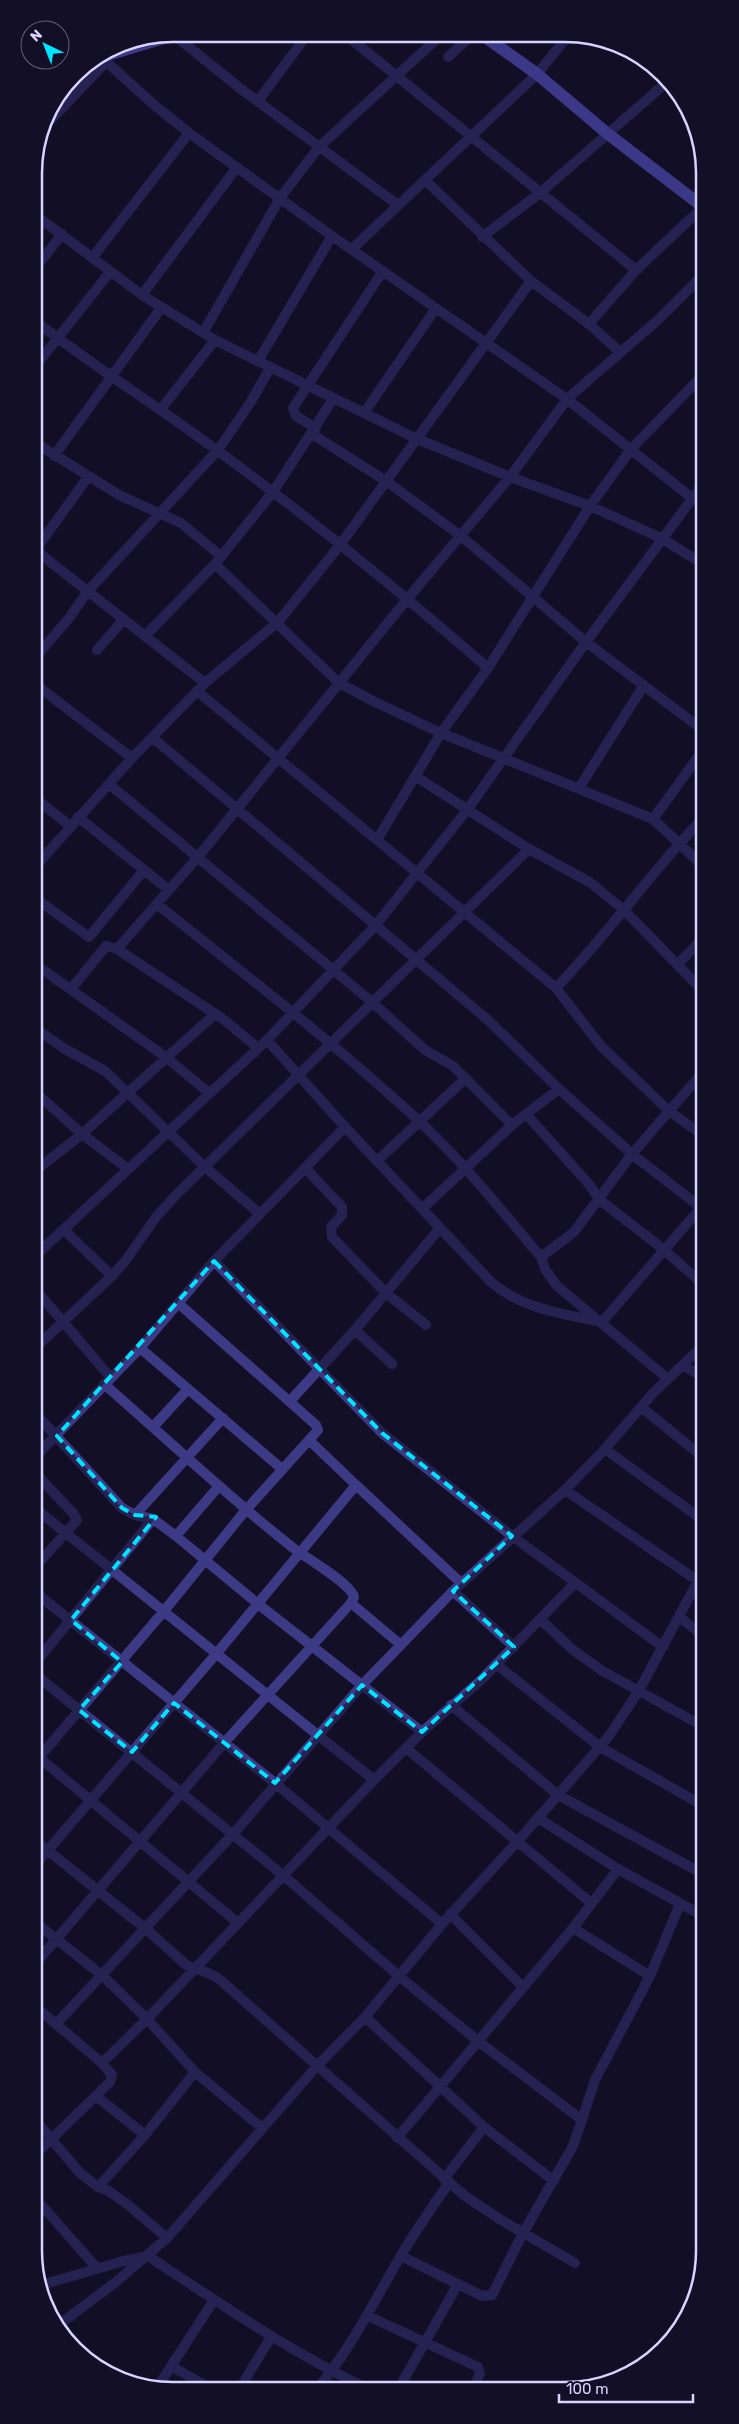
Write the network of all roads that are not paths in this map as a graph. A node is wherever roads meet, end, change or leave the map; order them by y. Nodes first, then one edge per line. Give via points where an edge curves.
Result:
1 (185, 42) edge
2 (302, 42) edge
3 (355, 42) edge
4 (435, 42) edge
5 (465, 42) edge
6 (494, 42) edge
7 (563, 42) edge
8 (448, 57) dead end
9 (105, 62) edge
10 (91, 72) edge
11 (537, 74) junction
12 (398, 77) junction
13 (662, 86) edge
14 (258, 101) junction
15 (59, 110) edge
16 (189, 133) junction
17 (608, 134) junction
18 (472, 136) junction
19 (319, 147) junction
20 (236, 166) junction
21 (425, 180) junction
22 (540, 193) junction
23 (280, 198) junction
24 (696, 202) edge
25 (398, 205) junction
26 (696, 214) edge
27 (43, 220) edge
28 (62, 234) junction
29 (332, 236) junction
30 (482, 237) junction
31 (352, 249) junction
32 (43, 258) edge
33 (92, 258) junction
34 (636, 270) junction
35 (383, 271) junction
36 (110, 272) junction
37 (531, 281) junction
38 (696, 282) edge
39 (142, 295) junction
40 (161, 308) junction
41 (436, 308) junction
42 (589, 324) junction
43 (43, 327) edge
44 (203, 333) junction
45 (58, 339) junction
46 (215, 340) junction
47 (486, 343) junction
48 (620, 352) junction
49 (43, 357) edge
50 (258, 361) junction
51 (270, 368) junction
52 (111, 377) junction
53 (696, 382) edge
54 (308, 386) junction
55 (333, 399) junction
56 (567, 399) junction
57 (161, 409) junction
58 (364, 413) junction
59 (314, 431) junction
60 (415, 438) junction
61 (43, 448) edge
62 (631, 449) junction
63 (218, 450) junction
64 (54, 456) junction
65 (88, 477) junction
66 (510, 477) junction
67 (386, 481) junction
68 (273, 492) junction
69 (696, 493) edge
70 (692, 498) junction
71 (590, 506) junction
72 (159, 513) junction
73 (462, 536) junction
74 (661, 538) junction
75 (43, 540) edge
76 (340, 545) junction
77 (43, 556) edge
78 (218, 560) junction
79 (696, 560) edge
80 (88, 591) junction
81 (532, 597) junction
82 (408, 598) junction
83 (124, 619) junction
84 (278, 622) junction
85 (146, 635) junction
86 (586, 642) junction
87 (43, 649) edge
88 (97, 650) dead end
89 (488, 668) junction
90 (205, 683) junction
91 (339, 683) junction
92 (644, 685) junction
93 (43, 690) edge
94 (197, 691) junction
95 (696, 725) edge
96 (441, 733) junction
97 (153, 738) junction
98 (132, 758) junction
99 (502, 758) junction
100 (278, 759) junction
101 (696, 760) edge
102 (414, 776) junction
103 (109, 784) junction
104 (579, 788) junction
105 (43, 804) edge
106 (237, 809) junction
107 (467, 810) junction
108 (78, 817) junction
109 (653, 819) junction
110 (696, 825) edge
111 (70, 826) junction
112 (377, 840) junction
113 (680, 842) junction
114 (529, 848) junction
115 (198, 857) junction
116 (43, 858) edge
117 (696, 859) edge
118 (144, 870) junction
119 (417, 874) junction
120 (168, 890) junction
121 (43, 904) edge
122 (157, 904) junction
123 (624, 911) junction
124 (464, 912) junction
125 (375, 926) junction
126 (89, 937) junction
127 (106, 946) junction
128 (696, 946) edge
129 (117, 949) junction
130 (414, 960) junction
131 (677, 965) junction
132 (43, 969) edge
133 (335, 971) junction
134 (696, 984) edge
135 (556, 988) junction
136 (71, 989) junction
137 (372, 1002) junction
138 (215, 1014) junction
139 (292, 1014) junction
140 (43, 1033) edge
141 (267, 1040) junction
142 (330, 1044) junction
143 (258, 1048) junction
144 (168, 1058) junction
145 (298, 1075) junction
146 (466, 1078) junction
147 (696, 1081) edge
148 (559, 1088) junction
149 (127, 1091) junction
150 (209, 1093) junction
151 (43, 1099) edge
152 (669, 1111) junction
153 (526, 1114) junction
154 (420, 1122) junction
155 (512, 1125) junction
156 (345, 1128) junction
157 (696, 1130) edge
158 (169, 1132) junction
159 (82, 1134) junction
160 (632, 1154) junction
161 (377, 1161) junction
162 (43, 1165) edge
163 (205, 1167) junction
164 (305, 1168) junction
165 (466, 1168) junction
166 (128, 1170) junction
167 (600, 1200) junction
168 (696, 1202) edge
169 (423, 1208) junction
170 (260, 1214) junction
171 (696, 1214) edge
172 (440, 1228) junction
173 (64, 1230) junction
174 (42, 1249) edge
175 (663, 1249) junction
176 (541, 1257) junction
177 (214, 1261) junction
178 (112, 1276) junction
179 (696, 1278) edge
180 (386, 1293) junction
181 (42, 1298) edge
182 (178, 1303) junction
183 (63, 1322) junction
184 (602, 1322) junction
185 (426, 1325) dead end
186 (355, 1330) junction
187 (42, 1341) edge
188 (140, 1348) junction
189 (696, 1353) edge
190 (392, 1364) dead end
191 (684, 1365) junction
192 (319, 1370) junction
193 (696, 1373) edge
194 (668, 1378) junction
195 (108, 1381) junction
196 (187, 1390) junction
197 (290, 1401) junction
198 (641, 1407) junction
199 (223, 1418) junction
200 (42, 1422) edge
201 (153, 1427) junction
202 (56, 1436) junction
203 (310, 1441) junction
204 (605, 1449) junction
205 (42, 1450) edge
206 (696, 1452) edge
207 (186, 1457) junction
208 (282, 1469) junction
209 (42, 1480) edge
210 (356, 1485) junction
211 (219, 1486) junction
212 (565, 1490) junction
213 (245, 1511) junction
214 (696, 1514) edge
215 (42, 1515) edge
216 (135, 1515) junction
217 (153, 1519) junction
218 (65, 1533) junction
219 (176, 1536) junction
220 (512, 1536) junction
221 (300, 1554) junction
222 (42, 1559) edge
223 (204, 1560) junction
224 (112, 1570) junction
225 (696, 1580) edge
226 (461, 1583) junction
227 (574, 1584) junction
228 (696, 1585) edge
229 (453, 1591) junction
230 (42, 1598) edge
231 (351, 1603) junction
232 (258, 1604) junction
233 (164, 1611) junction
234 (679, 1617) junction
235 (71, 1620) junction
236 (541, 1620) junction
237 (696, 1630) edge
238 (401, 1645) junction
239 (311, 1646) junction
240 (514, 1647) junction
241 (663, 1647) junction
242 (217, 1653) junction
243 (42, 1654) edge
244 (122, 1662) junction
245 (496, 1664) junction
246 (42, 1680) edge
247 (362, 1685) junction
248 (638, 1692) junction
249 (268, 1694) junction
250 (174, 1703) junction
251 (451, 1705) junction
252 (79, 1710) junction
253 (696, 1723) edge
254 (422, 1732) junction
255 (317, 1734) junction
256 (224, 1743) junction
257 (600, 1747) junction
258 (406, 1748) junction
259 (42, 1752) edge
260 (132, 1752) junction
261 (42, 1762) edge
262 (374, 1780) junction
263 (275, 1783) junction
264 (181, 1793) junction
265 (558, 1795) junction
266 (91, 1800) junction
267 (696, 1801) edge
268 (538, 1818) junction
269 (327, 1828) junction
270 (233, 1834) junction
271 (139, 1840) junction
272 (518, 1841) junction
273 (42, 1847) edge
274 (47, 1851) junction
275 (42, 1857) edge
276 (618, 1869) junction
277 (696, 1871) edge
278 (284, 1876) junction
279 (188, 1882) junction
280 (98, 1890) junction
281 (591, 1903) junction
282 (680, 1904) junction
283 (696, 1912) edge
284 (450, 1914) junction
285 (238, 1923) junction
286 (442, 1924) junction
287 (42, 1928) edge
288 (573, 1928) junction
289 (146, 1929) junction
290 (56, 1940) junction
291 (42, 1956) edge
292 (194, 1968) junction
293 (103, 1976) junction
294 (650, 1976) junction
295 (400, 1977) junction
296 (523, 1987) junction
297 (42, 2012) edge
298 (365, 2017) junction
299 (147, 2019) junction
300 (56, 2024) junction
301 (478, 2041) junction
302 (102, 2063) junction
303 (317, 2066) junction
304 (195, 2072) junction
305 (441, 2087) junction
306 (96, 2096) junction
307 (582, 2120) junction
308 (484, 2127) junction
309 (42, 2128) edge
310 (262, 2128) junction
311 (145, 2135) junction
312 (398, 2138) junction
313 (52, 2139) junction
314 (42, 2148) edge
315 (446, 2181) junction
316 (554, 2181) junction
317 (98, 2187) junction
318 (42, 2205) edge
319 (523, 2233) junction
320 (167, 2238) junction
321 (148, 2256) junction
322 (401, 2256) junction
323 (574, 2262) dead end
324 (97, 2268) junction
325 (47, 2284) edge
326 (458, 2284) junction
327 (214, 2300) junction
328 (368, 2316) junction
329 (64, 2321) edge
330 (271, 2337) junction
331 (423, 2343) junction
332 (171, 2366) junction
333 (332, 2371) junction
334 (162, 2381) edge
335 (199, 2382) edge
336 (244, 2382) edge
337 (323, 2382) edge
338 (354, 2382) edge
339 (402, 2382) edge
340 (476, 2382) edge

1 - 14 street
2 - 14 street
3 - 12 street
4 - 12 street
5 - 8 street
6 - 11 street
7 - 11 street
9 - 16 street
10 - 15 street
11 - 17 street
11 - 18 street
12 - 18 street
12 - 19 street
13 - 17 street
14 - 19 street
16 - 20 street
16 - 33 street
17 - 22 street
17 - 24 street
18 - 21 street
18 - 22 street
19 - 23 street
19 - 25 street
20 - 23 street
20 - 39 street
21 - 25 street
21 - 30 street
22 - 30 street
22 - 34 street
23 - 29 street
23 - 44 street
25 - 31 street
26 - 34 street
27 - 28 street
28 - 32 street
28 - 33 street
29 - 31 street
29 - 50 street
30 - 37 street
31 - 35 street
33 - 36 street
34 - 42 street
35 - 41 street
35 - 54 street
36 - 39 street
36 - 45 street
37 - 42 street
37 - 47 street
38 - 48 street
39 - 40 street
40 - 44 street
40 - 52 street
41 - 47 street
41 - 58 street
42 - 48 street
43 - 45 street
44 - 46 street
45 - 49 street
45 - 52 street
46 - 50 street
46 - 57 street
47 - 56 street
47 - 60 street
48 - 56 street
50 - 51 street
51 - 54 street
51 - 63 street
52 - 57 street
52 - 64 street
53 - 62 street
54 - 55 street
54 - 59 street via 293,411
55 - 58 street
55 - 59 street
56 - 62 street
56 - 66 street
57 - 63 street
58 - 60 street
59 - 67 street
59 - 68 street
60 - 66 street
60 - 67 street
61 - 64 street
62 - 70 street
62 - 71 street
63 - 68 street
63 - 72 street
64 - 65 street
65 - 72 street
65 - 75 street
66 - 71 street
66 - 73 street
67 - 73 street
67 - 76 street
68 - 76 street
68 - 78 street
69 - 70 street
70 - 74 street
71 - 74 street
71 - 81 street
72 - 78 street via 181,523
72 - 80 street
73 - 81 street
73 - 82 street
74 - 79 street
74 - 86 street
76 - 82 street
76 - 84 street
77 - 80 street
78 - 84 street
78 - 85 street
80 - 83 street
80 - 87 street
81 - 86 street
81 - 89 street
82 - 89 street
82 - 91 street
83 - 85 street
83 - 88 street
84 - 90 street
84 - 91 street
85 - 90 street
86 - 92 street
86 - 99 street
89 - 96 street
90 - 94 street
91 - 96 street
91 - 100 street
92 - 95 street
92 - 104 street
93 - 98 street
94 - 97 street
94 - 100 street
96 - 99 street
96 - 102 street
97 - 98 street
97 - 106 street
98 - 103 street
99 - 104 street
99 - 107 street
100 - 106 street
100 - 112 street
101 - 109 street
102 - 107 street
102 - 112 street
103 - 108 street
103 - 115 street
104 - 109 street
105 - 111 street
106 - 115 street
106 - 125 street
107 - 114 street
107 - 119 street
108 - 111 street
108 - 118 street
109 - 113 street
110 - 113 street
111 - 116 street
112 - 119 street
113 - 117 street
113 - 123 street
114 - 123 street via 578,875
114 - 124 street
115 - 120 street
115 - 133 street
118 - 120 street
118 - 126 street
119 - 124 street
119 - 125 street
120 - 122 street
121 - 126 street
122 - 129 street
122 - 139 street
123 - 131 street
123 - 135 street
124 - 130 street
124 - 135 street
125 - 130 street
125 - 133 street
126 - 127 street
127 - 129 street
127 - 136 street
128 - 131 street
129 - 138 street
130 - 137 street
130 - 148 street via 488,1020
131 - 134 street
132 - 136 street
133 - 137 street
133 - 139 street
135 - 152 street via 601,1046
136 - 144 street
137 - 142 street
137 - 146 street via 426,1050 454,1066
138 - 143 street
138 - 144 street
139 - 141 street
139 - 142 street
140 - 149 street via 105,1071
141 - 143 street
141 - 145 street
142 - 145 street
142 - 154 street
143 - 150 street
144 - 149 street
144 - 150 street
145 - 156 street
145 - 163 street
146 - 154 street
146 - 155 street
147 - 152 street
148 - 153 street
148 - 160 street
149 - 158 street
149 - 159 street
150 - 158 street
151 - 159 street
152 - 157 street
152 - 160 street
153 - 155 street
153 - 167 street
154 - 161 street
154 - 165 street
155 - 165 street
156 - 161 street
156 - 164 street
158 - 163 street
158 - 166 street
159 - 162 street
159 - 166 street
160 - 167 street
160 - 168 street
161 - 169 street
163 - 170 street
163 - 178 street via 156,1217
164 - 170 street
164 - 180 street via 342,1207 342,1215 330,1230 332,1237
165 - 169 street
165 - 176 street
166 - 173 street
167 - 175 street
167 - 176 street via 574,1232
169 - 172 street
170 - 177 street
171 - 175 street
172 - 180 street
172 - 184 street via 491,1282 509,1296 540,1309
173 - 174 street
173 - 178 street
175 - 179 street
175 - 184 street
176 - 184 street via 552,1281
177 - 182 street
177 - 192 street
178 - 183 street
180 - 185 street
180 - 186 street
181 - 183 street
182 - 188 street
182 - 197 street
183 - 187 street
183 - 195 street
184 - 194 street
186 - 190 street
186 - 192 street
188 - 195 street
188 - 196 street
189 - 191 street
191 - 193 street
191 - 194 street
192 - 197 street
192 - 220 street via 382,1433
194 - 198 street
195 - 201 street
195 - 202 street
196 - 199 street
196 - 201 street
197 - 203 street via 316,1425 317,1432
198 - 204 street
198 - 206 street
199 - 207 street
199 - 208 street
200 - 202 street
201 - 207 street
202 - 205 street
202 - 216 street via 114,1500
203 - 208 street
203 - 210 street
204 - 212 street
204 - 214 street
207 - 211 street
207 - 216 street
208 - 213 street
209 - 218 street via 77,1518
210 - 221 street
210 - 226 street
211 - 213 street
211 - 219 street
212 - 220 street
212 - 225 street
213 - 221 street
213 - 223 street
215 - 218 street
216 - 217 street
217 - 219 street
217 - 224 street
218 - 222 street
218 - 224 street
219 - 223 street
220 - 226 street
220 - 227 street
221 - 231 street via 351,1590 354,1596
221 - 232 street
223 - 232 street
223 - 233 street
224 - 233 street
224 - 235 street
226 - 229 street
227 - 236 street
227 - 241 street
228 - 234 street
229 - 238 street
229 - 240 street
230 - 235 street
231 - 238 street
231 - 239 street
232 - 239 street
232 - 242 street
233 - 242 street
233 - 244 street
234 - 237 street
234 - 241 street
235 - 243 street
235 - 244 street
236 - 240 street
236 - 248 street via 585,1659
238 - 247 street
239 - 247 street
239 - 249 street
240 - 245 street
241 - 248 street
242 - 249 street
242 - 250 street
244 - 250 street
244 - 252 street
245 - 251 street
245 - 257 street
246 - 252 street
247 - 254 street
247 - 255 street
248 - 253 street
248 - 257 street via 617,1727
249 - 255 street
249 - 256 street
250 - 256 street
250 - 260 street
251 - 254 street
251 - 265 street
252 - 259 street
252 - 260 street
254 - 258 street
255 - 262 street
255 - 263 street
256 - 263 street
256 - 264 street
257 - 265 street
257 - 267 street
258 - 262 street
258 - 272 street
260 - 264 street
260 - 266 street
261 - 266 street
262 - 269 street
263 - 269 street
263 - 270 street
264 - 270 street
264 - 271 street
265 - 268 street
265 - 277 street
266 - 271 street
266 - 274 street
268 - 272 street
268 - 276 street
269 - 278 street
269 - 286 street
270 - 278 street
270 - 279 street
271 - 279 street
271 - 280 street
272 - 281 street
272 - 284 street
273 - 274 street
274 - 275 street
274 - 280 street
276 - 281 street
276 - 282 street
278 - 285 street
278 - 295 street
279 - 285 street
279 - 289 street
280 - 289 street
280 - 290 street
281 - 288 street
282 - 283 street
282 - 294 street
284 - 286 street
284 - 296 street
285 - 292 street
286 - 295 street
287 - 290 street
288 - 294 street
288 - 296 street
289 - 292 street via 185,1964
289 - 293 street
290 - 291 street
290 - 293 street
292 - 299 street
292 - 303 street via 208,1971 219,1979
293 - 299 street
293 - 300 street
294 - 307 street via 595,2080
295 - 298 street
295 - 301 street
296 - 301 street
297 - 300 street
298 - 303 street
298 - 305 street
299 - 302 street
299 - 304 street
300 - 302 street
301 - 305 street
301 - 307 street
302 - 306 street via 112,2078
303 - 310 street
303 - 312 street
304 - 310 street
304 - 311 street
305 - 308 street
305 - 312 street
306 - 311 street
306 - 313 street
307 - 316 street via 573,2146
308 - 315 street
308 - 316 street
309 - 313 street
310 - 320 street
311 - 317 street
312 - 315 street
313 - 314 street
313 - 317 street via 73,2166
315 - 319 street via 471,2201
315 - 322 street
316 - 319 street
317 - 320 street via 115,2195
318 - 324 street
319 - 323 street
319 - 326 street via 492,2295 482,2296
320 - 321 street
321 - 324 street
321 - 327 street
321 - 329 street
322 - 326 street
322 - 328 street
324 - 325 street
326 - 331 street
327 - 330 street
327 - 332 street
328 - 331 street
328 - 333 street
330 - 333 street
330 - 336 street
331 - 339 street
331 - 340 street via 478,2367 480,2373
332 - 334 street
332 - 335 street
333 - 337 street
333 - 338 street

